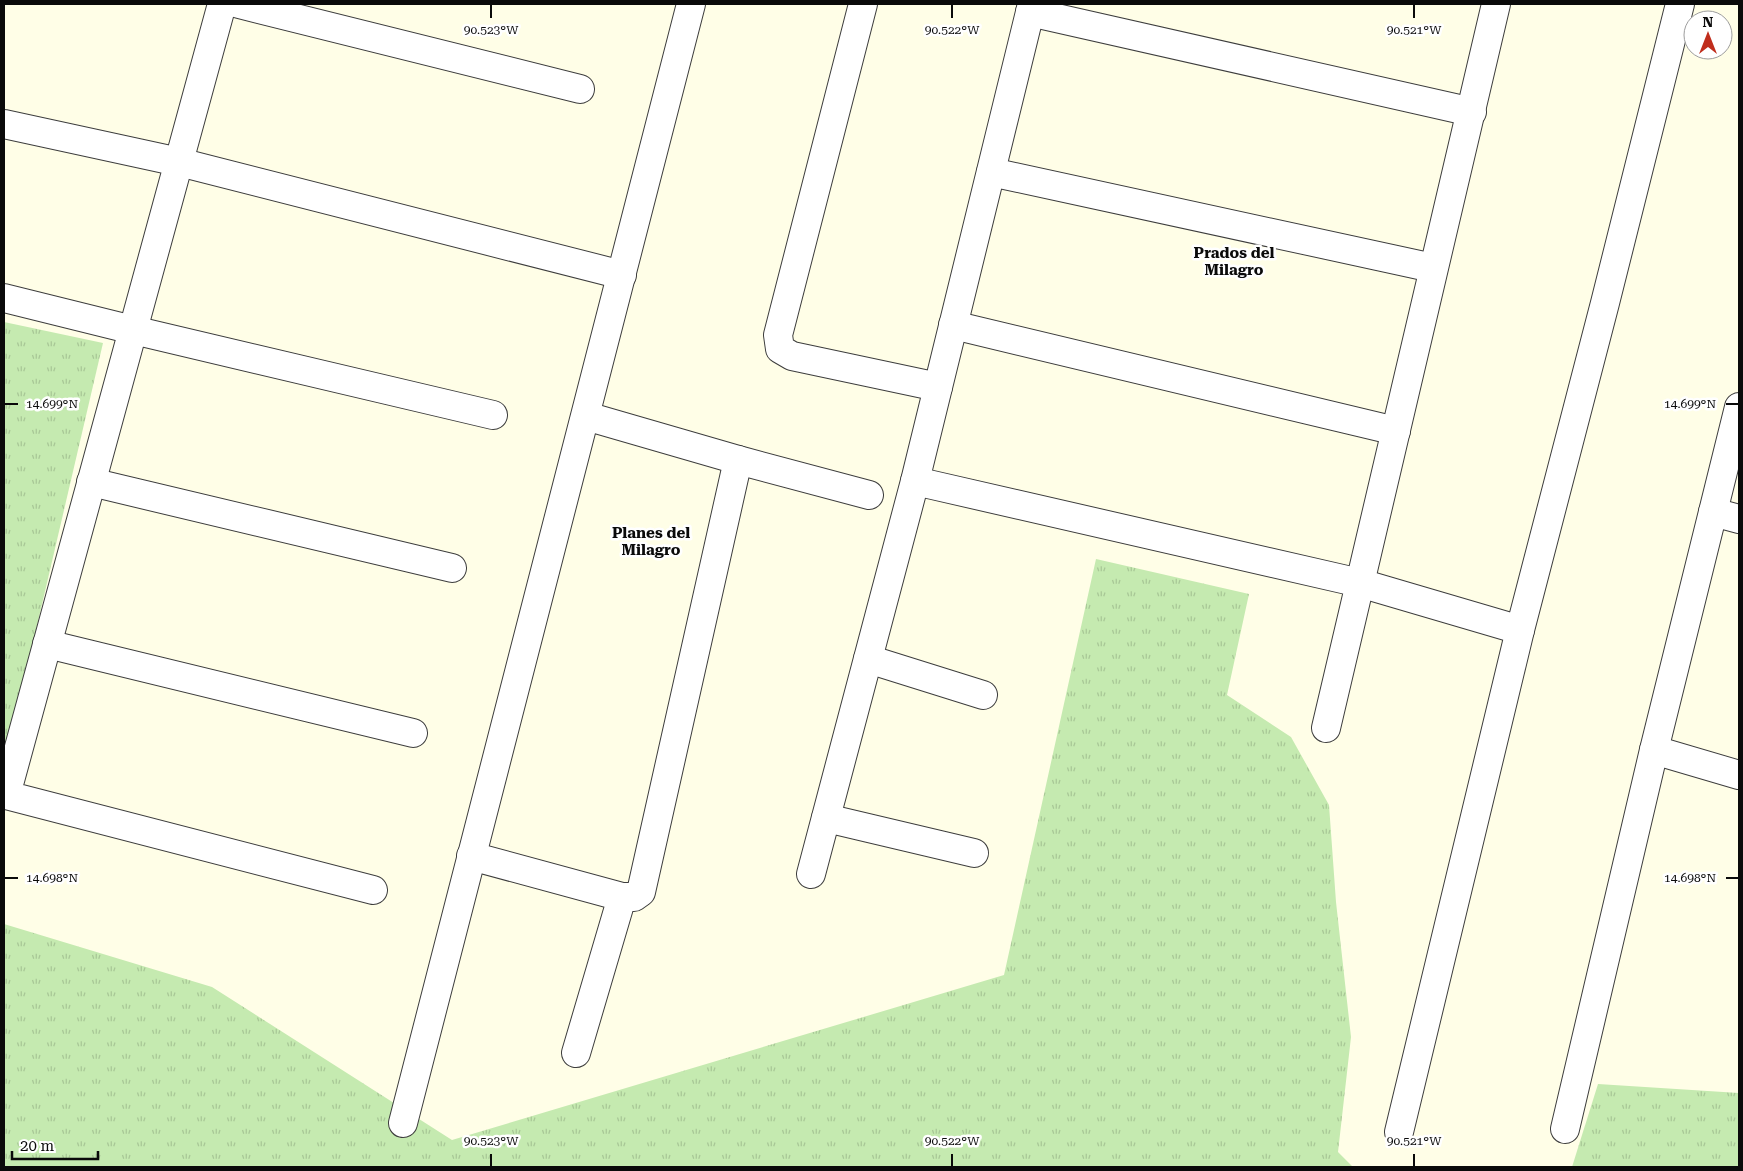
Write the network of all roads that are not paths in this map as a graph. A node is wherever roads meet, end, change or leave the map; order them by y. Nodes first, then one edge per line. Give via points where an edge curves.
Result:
1 (222, 4) edge
2 (239, 4) edge
3 (691, 4) edge
4 (863, 4) edge
5 (1496, 4) edge
6 (1680, 4) edge
7 (1031, 8) edge
8 (580, 89) dead end
9 (1472, 112) junction
10 (4, 124) edge
11 (179, 162) junction
12 (991, 172) junction
13 (1433, 268) junction
14 (622, 275) junction
15 (4, 298) edge
16 (953, 324) junction
17 (133, 330) junction
18 (938, 387) junction
19 (1739, 407) edge
20 (493, 415) dead end
21 (586, 416) junction
22 (1396, 431) junction
23 (738, 460) junction
24 (915, 480) junction
25 (91, 482) junction
26 (869, 495) dead end
27 (1713, 512) junction
28 (1739, 519) edge
29 (452, 568) dead end
30 (1360, 583) junction
31 (1520, 630) junction
32 (47, 644) junction
33 (868, 659) junction
34 (983, 695) dead end
35 (1326, 728) dead end
36 (413, 733) dead end
37 (1654, 750) junction
38 (1739, 775) edge
39 (826, 818) junction
40 (974, 853) dead end
41 (471, 856) junction
42 (811, 874) dead end
43 (373, 890) dead end
44 (622, 897) junction
45 (576, 1053) dead end
46 (403, 1122) dead end
47 (1565, 1129) dead end
48 (1399, 1132) dead end

1 - 11 street
2 - 8 street
3 - 14 street
4 - 18 street via 778,335 780,349 792,356
5 - 9 street
6 - 31 street
7 - 9 street
7 - 12 street
9 - 13 street
10 - 11 street
11 - 14 street
11 - 17 street
12 - 13 street
12 - 16 street
13 - 22 street
14 - 21 street
15 - 17 street
16 - 18 street
16 - 22 street
17 - 20 street
17 - 25 street
18 - 24 street
19 - 27 street
21 - 23 street
21 - 41 street
22 - 30 street
23 - 26 street
23 - 44 street via 641,892 634,897
24 - 30 street
24 - 33 street
25 - 29 street
25 - 32 street
27 - 28 street
27 - 37 street
30 - 31 street
30 - 35 street
31 - 48 street
32 - 36 street
32 - 43 street via 6,795
33 - 34 street
33 - 39 street
37 - 38 street
37 - 47 street
39 - 40 street
39 - 42 street
41 - 44 street
41 - 46 street
44 - 45 street

